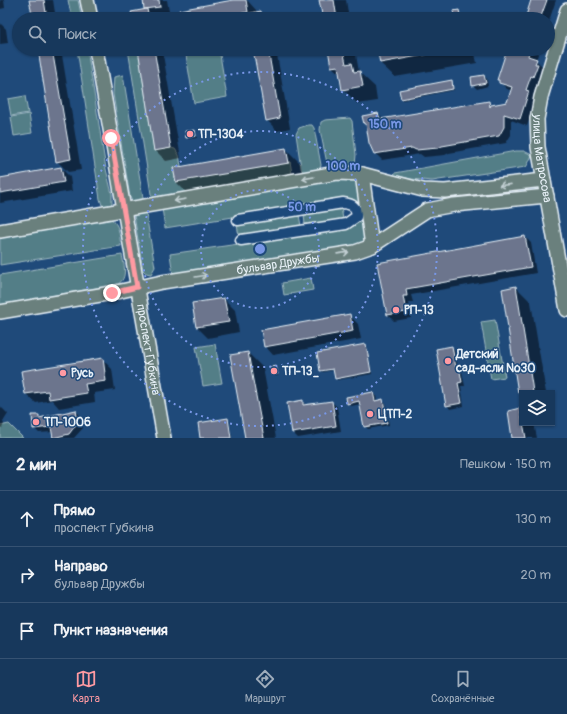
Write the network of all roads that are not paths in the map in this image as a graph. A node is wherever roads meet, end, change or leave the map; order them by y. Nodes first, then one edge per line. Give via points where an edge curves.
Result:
1 (87, 0) edge
2 (567, 10) edge
3 (89, 12) edge
4 (555, 48) edge
5 (97, 56) edge
6 (553, 56) edge
7 (362, 174) junction
8 (544, 180) junction
9 (547, 196) junction
10 (124, 209) junction
11 (238, 220) dead end
12 (0, 231) edge
13 (241, 240) dead end
14 (372, 246) junction
15 (137, 287) junction
16 (567, 310) edge
17 (0, 312) edge
18 (164, 438) edge

1 - 3 main road
2 - 4 main road, улица Матросова
5 - 10 main road, проспект Губкина
6 - 8 main road, улица Матросова via 538,109 538,147
8 -> 7 main road via 445,191 422,190
7 -> 10 main road via 337,173
7 - 14 main road
8 - 9 main road, улица Матросова
9 - 14 main road, бульвар Дружбы via 427,210
9 - 16 main road, улица Матросова
10 - 12 main road
10 - 15 main road, проспект Губкина
11 - 13 street via 343,203 354,206 357,212 356,217 346,224
15 -> 14 main road, бульвар Дружбы via 355,252
15 - 17 main road, бульвар Дружбы
15 - 18 main road, проспект Губкина

